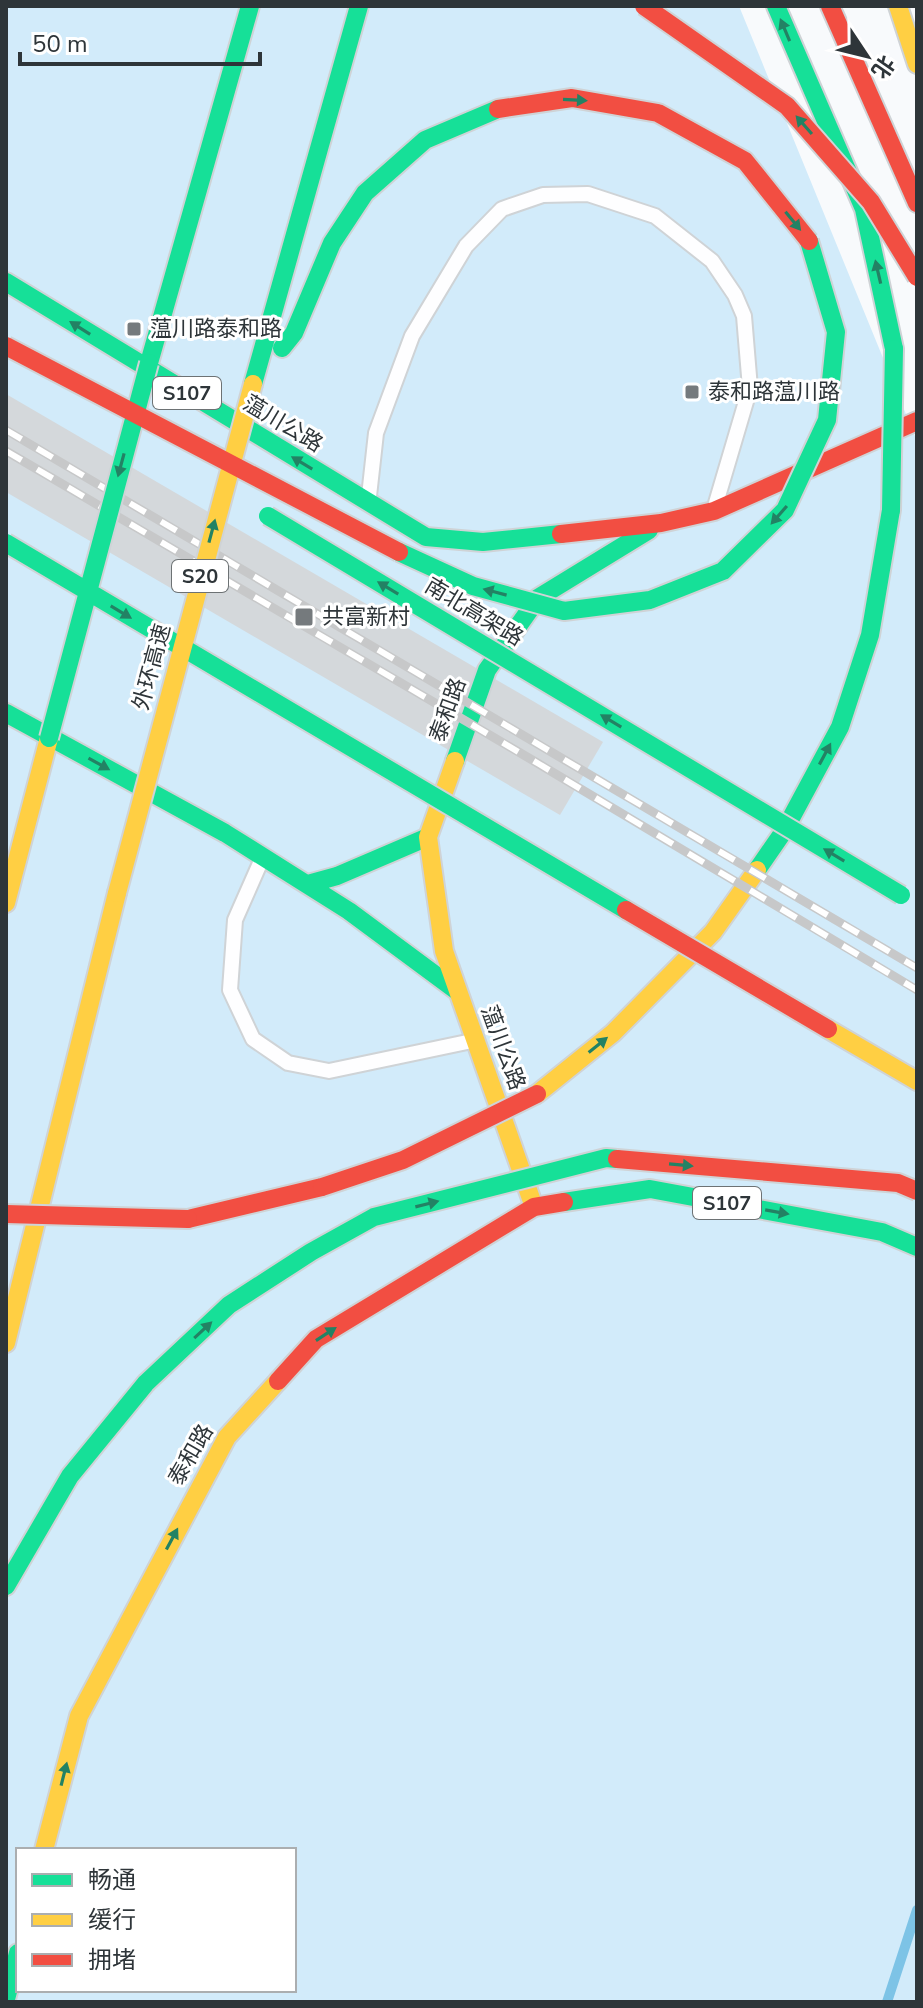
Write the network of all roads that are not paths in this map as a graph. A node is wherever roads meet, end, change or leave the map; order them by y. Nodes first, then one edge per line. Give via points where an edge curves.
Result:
1 (250, 6) edge
2 (359, 6) edge
3 (644, 6) edge
4 (776, 6) edge
5 (830, 6) edge
6 (898, 6) edge
7 (917, 64) edge
8 (917, 203) edge
9 (917, 277) edge
10 (6, 282) edge
11 (6, 346) edge
12 (6, 361) edge
13 (253, 384) junction
14 (917, 421) edge
15 (144, 442) dead end
16 (212, 483) dead end
17 (368, 504) junction
18 (714, 511) junction
19 (661, 523) junction
20 (426, 537) junction
21 (6, 543) edge
22 (62, 602) dead end
23 (103, 625) dead end
24 (159, 656) dead end
25 (487, 670) junction
26 (6, 713) edge
27 (49, 738) junction
28 (19, 773) dead end
29 (428, 837) junction
30 (263, 857) junction
31 (308, 884) junction
32 (6, 903) edge
33 (917, 905) edge
34 (756, 987) junction
35 (457, 991) junction
36 (475, 1041) junction
37 (917, 1081) edge
38 (917, 1191) edge
39 (534, 1207) junction
40 (6, 1214) edge
41 (917, 1247) edge
42 (6, 1343) edge
43 (6, 1586) edge
44 (45, 1848) edge
45 (16, 1961) edge
46 (6, 1999) edge

1 -> 27 main road, bridge
2 - 13 main road, 外环高速 / S20
9 -> 3 main road, bridge via 871,202 787,106
40 -> 4 main road, bridge via 188,1219 322,1187 403,1160 537,1094 613,1033 713,932 784,831 840,727 870,635 891,510 894,349 864,209
5 - 8 main road
6 - 7 main road
17 -> 10 main road, 蕰川公路 / S107
13 -> 11 main road, bridge via 294,333 332,243 365,193 425,140 498,109 572,98 658,113 745,161 809,241 836,332 827,420 785,510 723,571 650,600 564,611 473,586 367,537
12 - 15 main road
42 -> 13 main road, 外环高速 / S20, bridge via 117,893
14 - 18 main road, 蕰川公路 / S107
33 -> 16 main road, 南北高架路, bridge
17 - 18 lane via 376,433 412,336 466,246 502,209 543,195 588,194 655,216 712,261 740,305 750,388
17 - 20 main road, 蕰川公路 / S107
18 - 19 main road, 蕰川公路 / S107
19 - 20 main road, 蕰川公路 / S107 via 483,542
19 - 25 main road, 泰和路 via 538,598
20 - 25 main road via 468,613
21 -> 34 main road, bridge
22 - 23 main road
24 - 34 main road, bridge
25 - 29 main road, 泰和路
26 -> 30 main road, 蕰川公路
27 - 28 main road
27 - 32 main road
29 - 31 main road
29 - 35 main road, 泰和路 via 444,951
30 - 31 main road, 蕰川公路
30 - 36 lane via 235,920 230,990 253,1039 288,1063 329,1071
31 - 35 main road, 蕰川公路
34 - 37 main road, bridge
35 - 36 main road, 蕰川公路
36 - 39 main road, 蕰川公路
43 -> 38 main road, bridge via 70,1476 146,1383 229,1305 374,1217 606,1158 898,1183
39 -> 41 main road, S107 via 650,1189 882,1232
44 -> 39 main road, 泰和路 via 79,1716 227,1437 316,1339
45 - 46 main road

